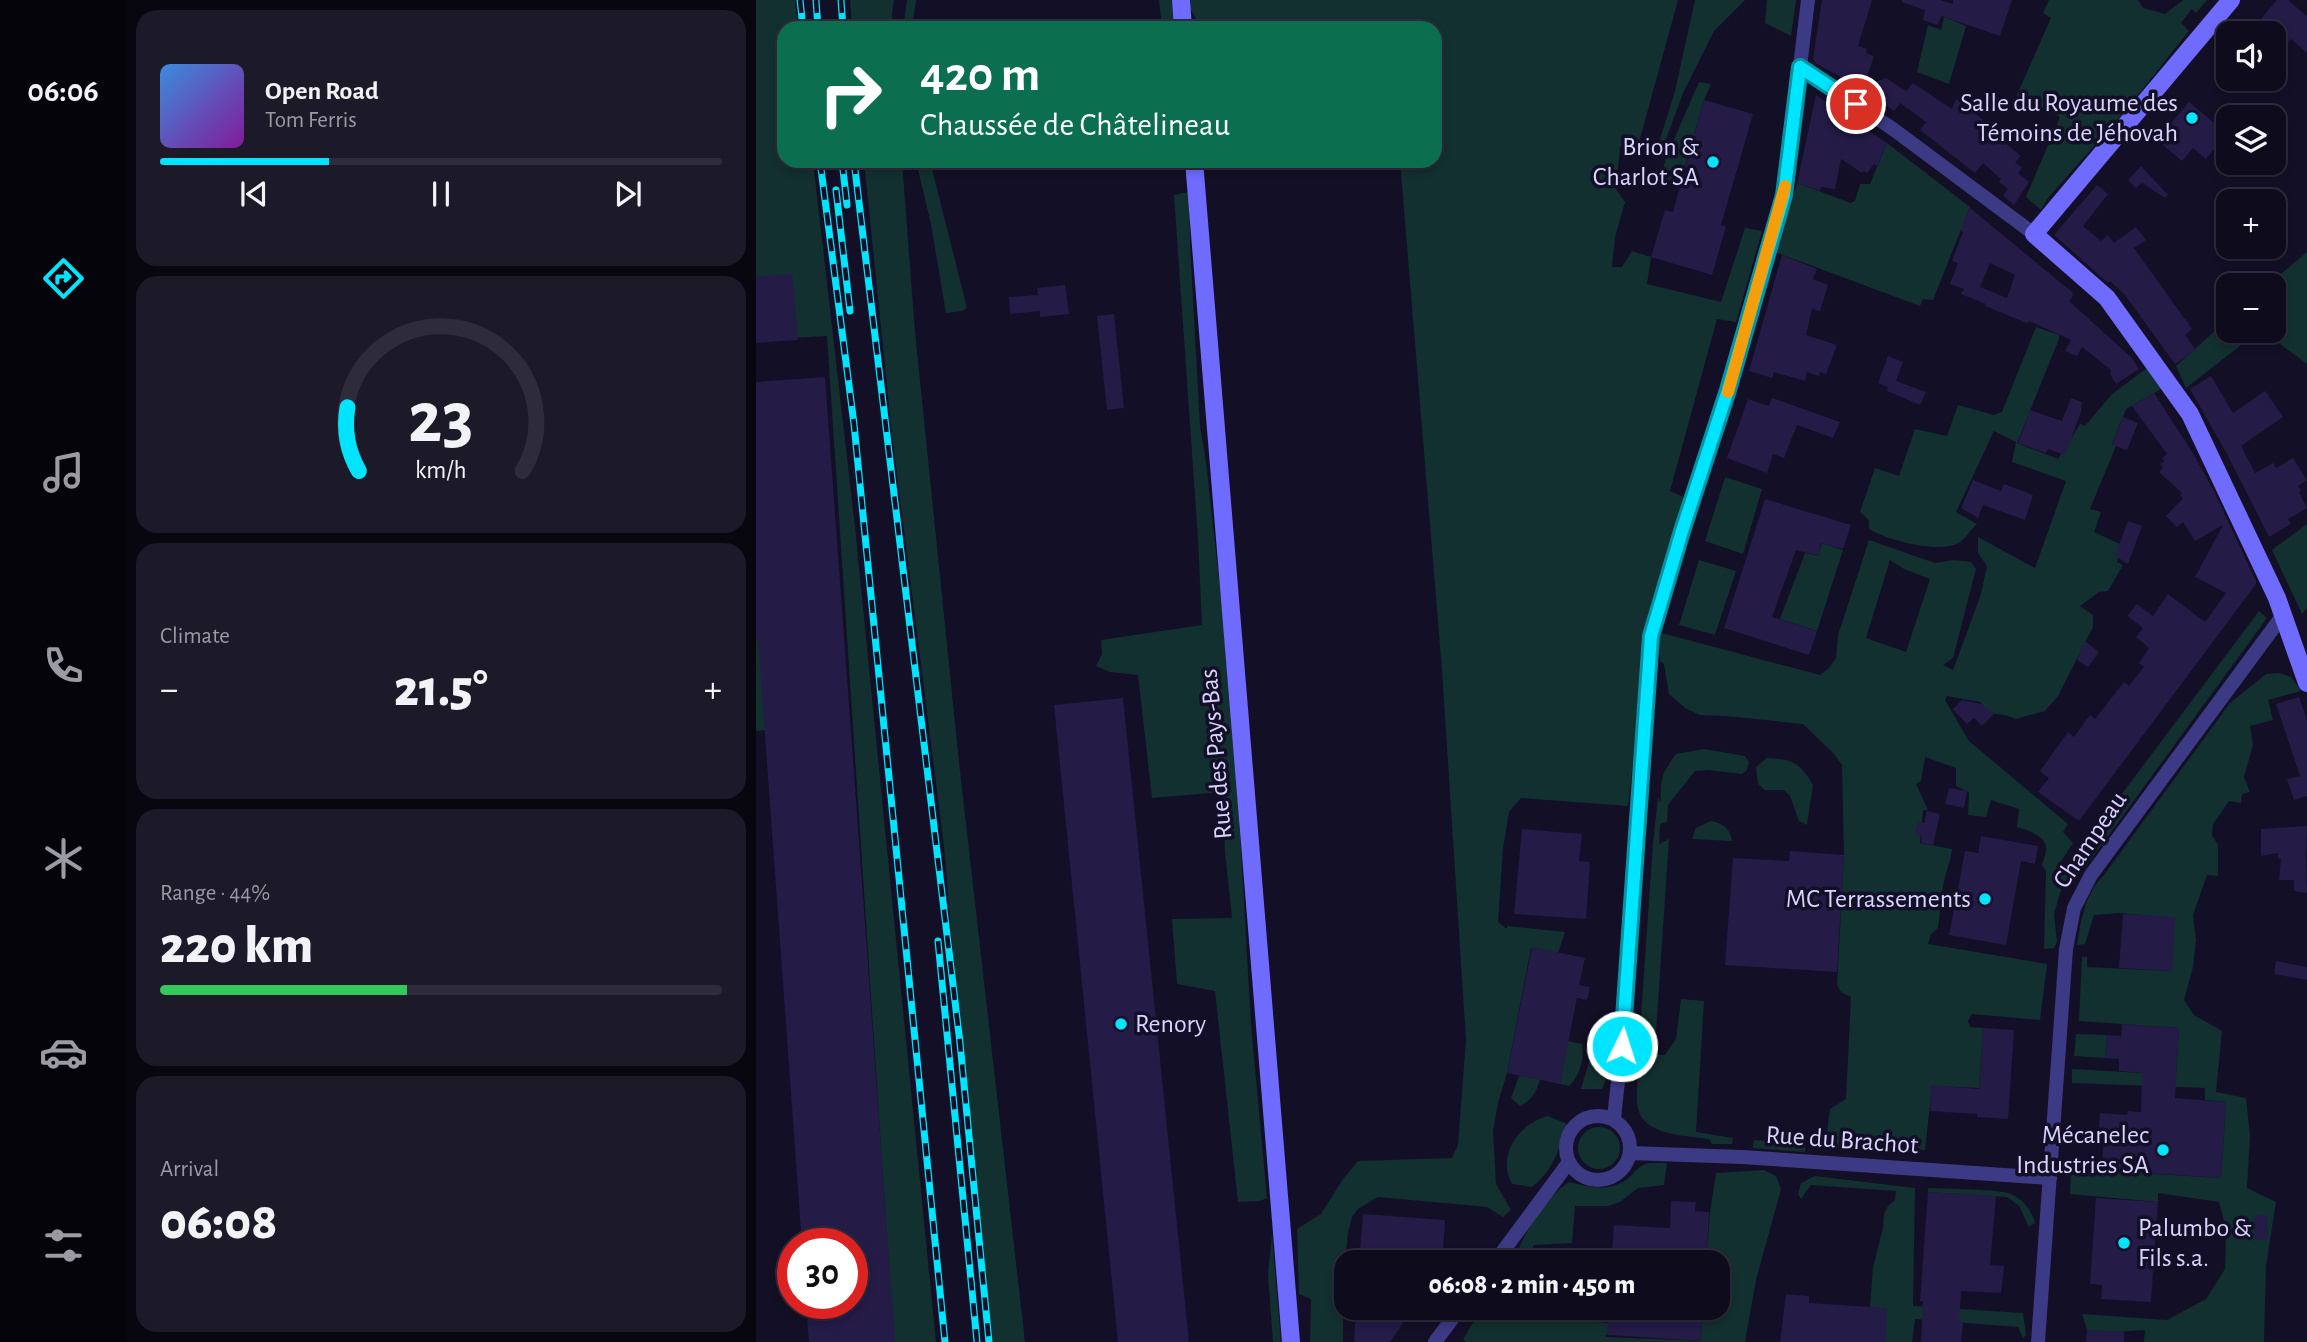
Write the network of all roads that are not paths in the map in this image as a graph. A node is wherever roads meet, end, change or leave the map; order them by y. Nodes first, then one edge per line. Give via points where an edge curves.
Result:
1 (1181, 0) edge
2 (1808, 0) edge
3 (2231, 0) edge
4 (1182, 21) edge
5 (1800, 67) junction
6 (1195, 168) edge
7 (2034, 234) junction
8 (2283, 615) junction
9 (2307, 683) edge
10 (1614, 1118) junction
11 (1630, 1153) junction
12 (1569, 1162) junction
13 (2050, 1178) junction
14 (1503, 1250) edge
15 (1451, 1320) edge
16 (1291, 1342) edge
17 (1435, 1342) edge
18 (2038, 1342) edge

1 - 4 street
2 - 5 street
3 - 7 street
5 - 7 street via 1893,129
5 - 10 street via 1784,195 1651,636
6 - 16 street, Rue des Pays-Bas
7 - 8 street via 2107,298 2190,414
8 - 9 street
8 - 13 street, Champeau via 2091,875 2074,908 2066,949
10 - 11 street via 1628,1135
10 - 12 street via 1591,1116 1574,1125 1566,1143
11 - 12 street via 1622,1169 1607,1179 1589,1179
11 - 13 street, Rue du Brachot
12 - 14 street
13 - 18 street, Champeau
15 - 17 street

